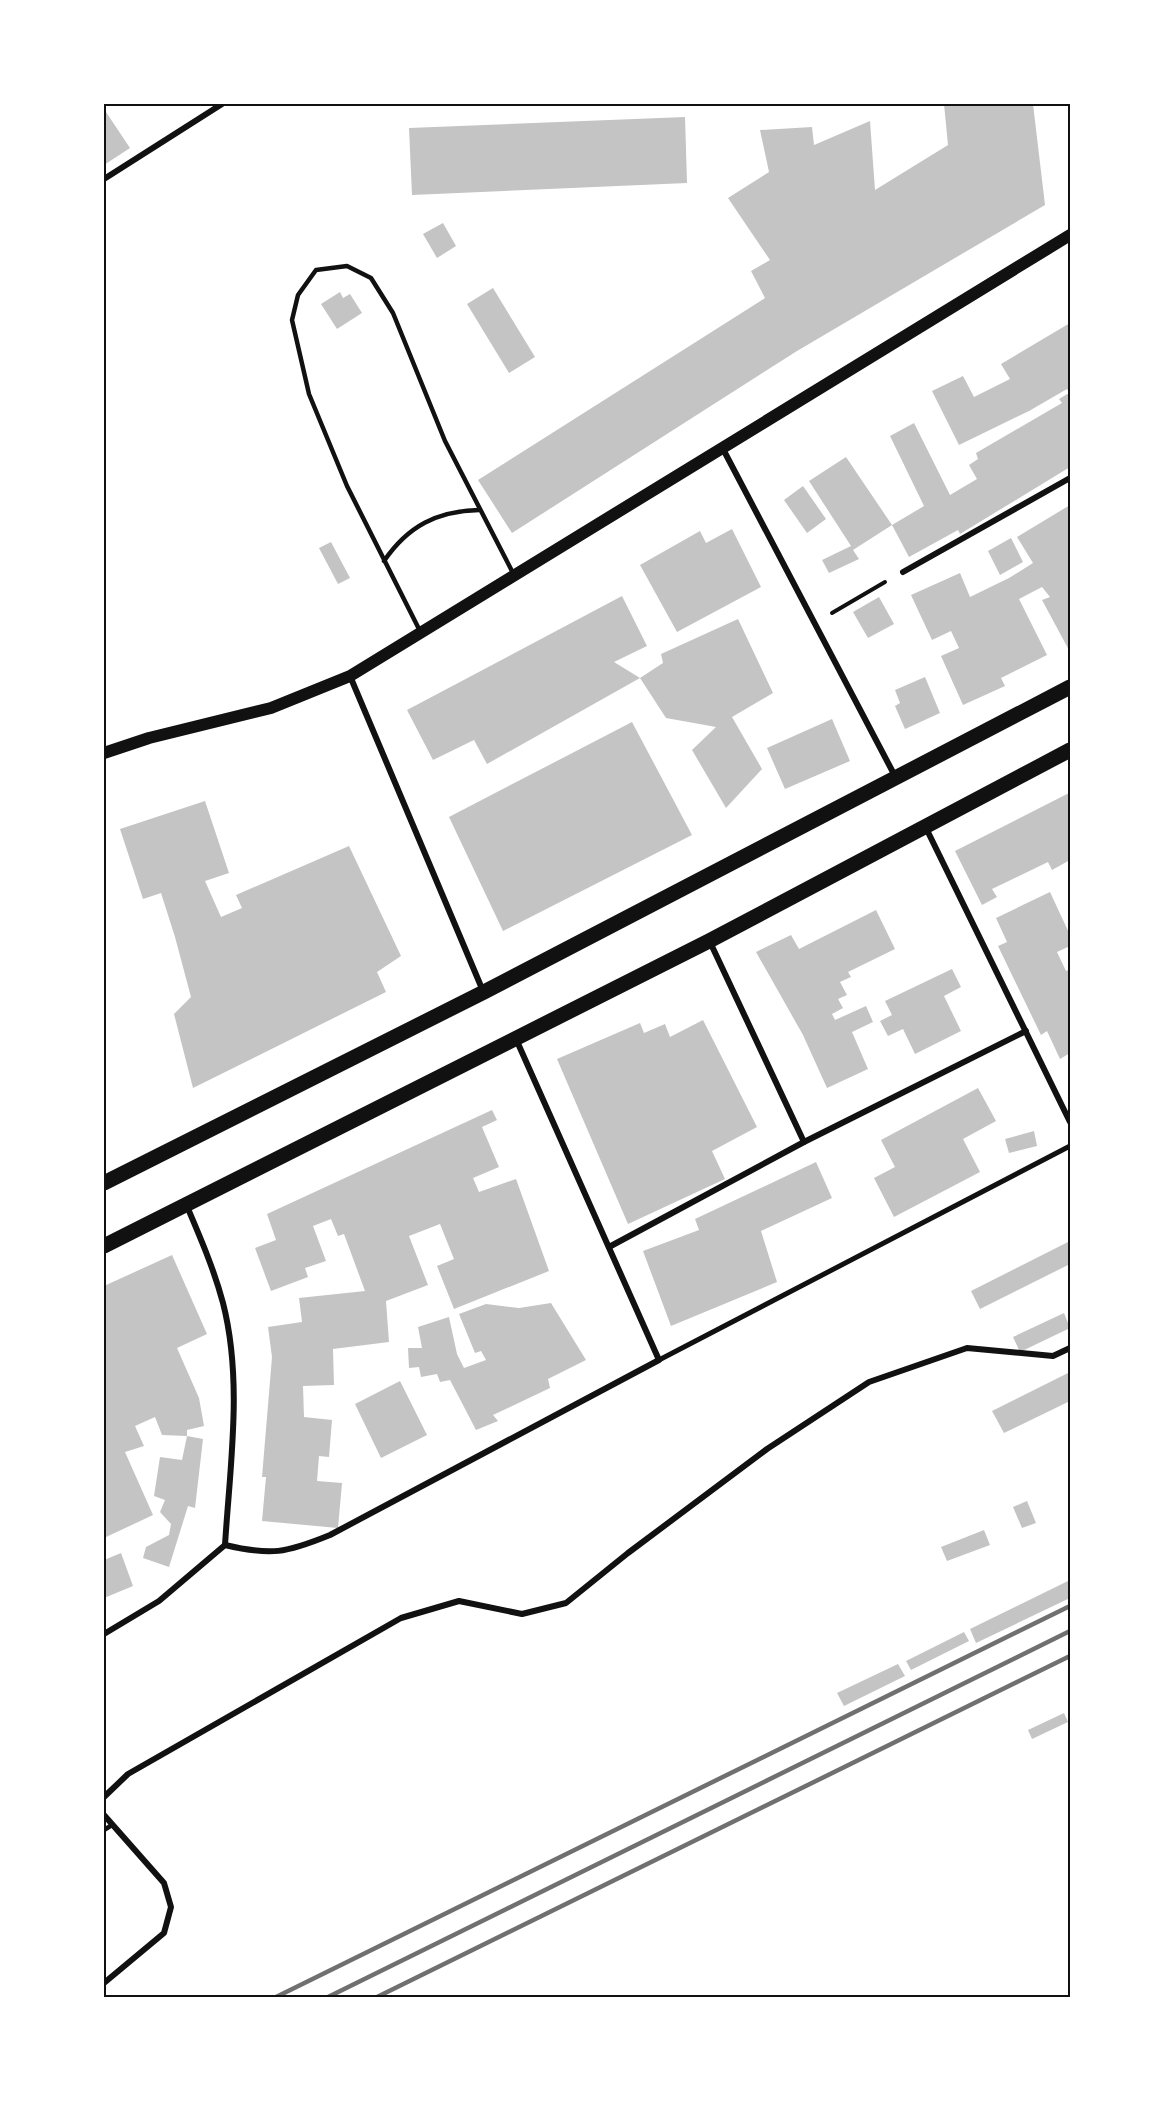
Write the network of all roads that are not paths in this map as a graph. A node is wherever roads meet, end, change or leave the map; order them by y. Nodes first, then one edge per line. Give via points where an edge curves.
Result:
1 (222, 104) edge
2 (104, 179) edge
3 (1071, 236) edge
4 (723, 449) junction
5 (1071, 478) edge
6 (479, 510) junction
7 (384, 561) junction
8 (903, 572) road end
9 (514, 575) junction
10 (420, 631) junction
11 (350, 676) junction
12 (1071, 687) edge
13 (1071, 750) edge
14 (104, 753) edge
15 (896, 778) junction
16 (926, 827) junction
17 (709, 941) junction
18 (484, 992) junction
19 (1026, 1031) junction
20 (516, 1038) junction
21 (1071, 1122) edge
22 (804, 1142) junction
23 (1071, 1146) edge
24 (104, 1183) edge
25 (186, 1204) junction
26 (104, 1246) edge
27 (609, 1247) junction
28 (1071, 1348) edge
29 (659, 1360) junction
30 (225, 1545) junction
31 (104, 1634) edge
32 (104, 1797) edge
33 (104, 1815) edge
34 (112, 1825) junction
35 (104, 1830) edge
36 (104, 1983) edge

1 - 2 street
3 - 4 main road
4 - 9 main road
4 - 15 street
5 - 8 street
6 - 7 lane via 440,515 422,523 394,546
6 - 7 lane via 393,313 371,278 347,266 316,270 298,296 292,320 300,363 347,486
6 - 9 lane
7 - 10 lane
9 - 10 main road
10 - 11 main road
11 - 14 main road via 271,708
11 - 18 street
12 - 15 main road
13 - 16 main road
15 - 18 main road
16 - 17 main road
16 - 19 street
17 - 20 main road
17 - 22 street
18 - 24 main road
19 - 21 street
19 - 22 street
20 - 25 main road
20 - 27 street
22 - 27 street
23 - 29 street
25 - 26 main road
25 - 30 street via 215,1274 232,1355 234,1400
27 - 29 street
28 - 32 street via 1053,1356 967,1348 869,1382 767,1449 566,1603 522,1614 459,1601 401,1618 128,1774
29 - 30 street via 330,1535 278,1552 254,1552
30 - 31 street via 159,1601
33 - 34 street
34 - 35 lane
34 - 36 street via 165,1883 171,1907 164,1933

